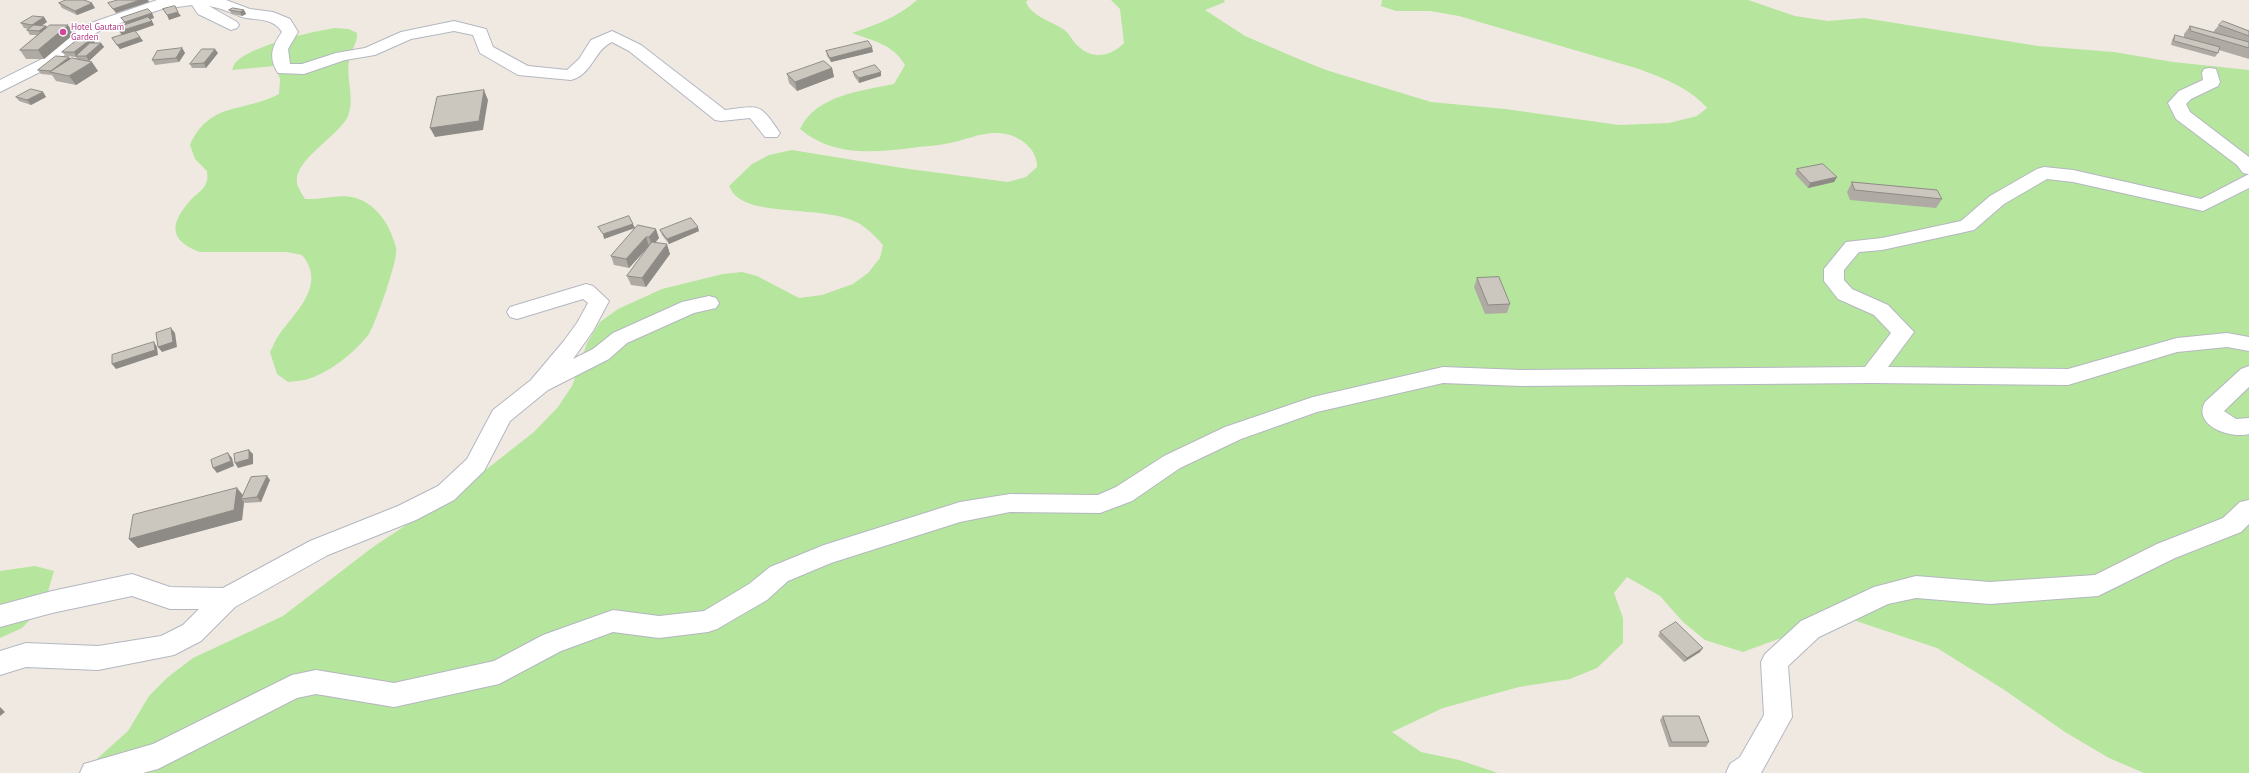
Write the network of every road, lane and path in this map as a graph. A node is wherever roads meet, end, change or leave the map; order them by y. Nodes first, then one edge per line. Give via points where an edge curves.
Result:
1 (196, 0) edge
2 (231, 25) dead end
3 (2210, 73) dead end
4 (0, 88) edge
5 (771, 133) dead end
6 (2249, 169) edge
7 (2249, 180) edge
8 (709, 304) dead end
9 (516, 312) dead end
10 (2249, 344) edge
11 (2249, 374) edge
12 (1871, 375) junction
13 (539, 386) junction
14 (2249, 426) edge
15 (2249, 509) edge
16 (226, 599) junction
17 (0, 616) edge
18 (0, 663) edge
19 (94, 773) edge
20 (1740, 773) edge

1 - 2 street via 204,11
1 - 4 street via 160,4 97,26 68,42 50,61
1 - 5 street via 223,4 247,13 267,15 284,22 290,32 279,47 280,62 284,69 304,69 342,56 370,52 407,34 454,26 480,32 486,50 524,71 571,75 586,62 597,43 612,36 635,48 721,116 755,112
3 - 6 street via 2212,82 2185,95 2177,103 2182,115
7 - 12 street via 2202,205 2073,176 2044,173 1997,200 1967,226 1882,244 1853,246 1834,269 1834,281 1845,294 1881,310 1904,332
8 - 13 street via 689,307 620,338 601,354
9 - 13 street via 586,291 599,301 586,326
10 - 12 street via 2227,340 2177,345 2068,377
11 - 14 street via 2213,408 2213,415 2225,424 2239,429
12 - 19 street via 1521,378 1443,375 1393,385 1313,405 1234,433 1172,462 1113,500 1100,504 1010,502 960,512 824,555 779,574 758,592 708,621 659,627 613,621 552,643 500,672 394,695 316,682 292,686 158,756
13 - 16 street via 501,416 476,465 446,493 407,513 320,548
15 - 20 street via 2232,525 2166,552 2098,585 1990,593 1916,587 1883,595 1810,629 1774,662 1778,717 1750,766
16 - 17 street via 170,598 132,585
16 - 18 street via 192,633 165,647 98,658 26,655

